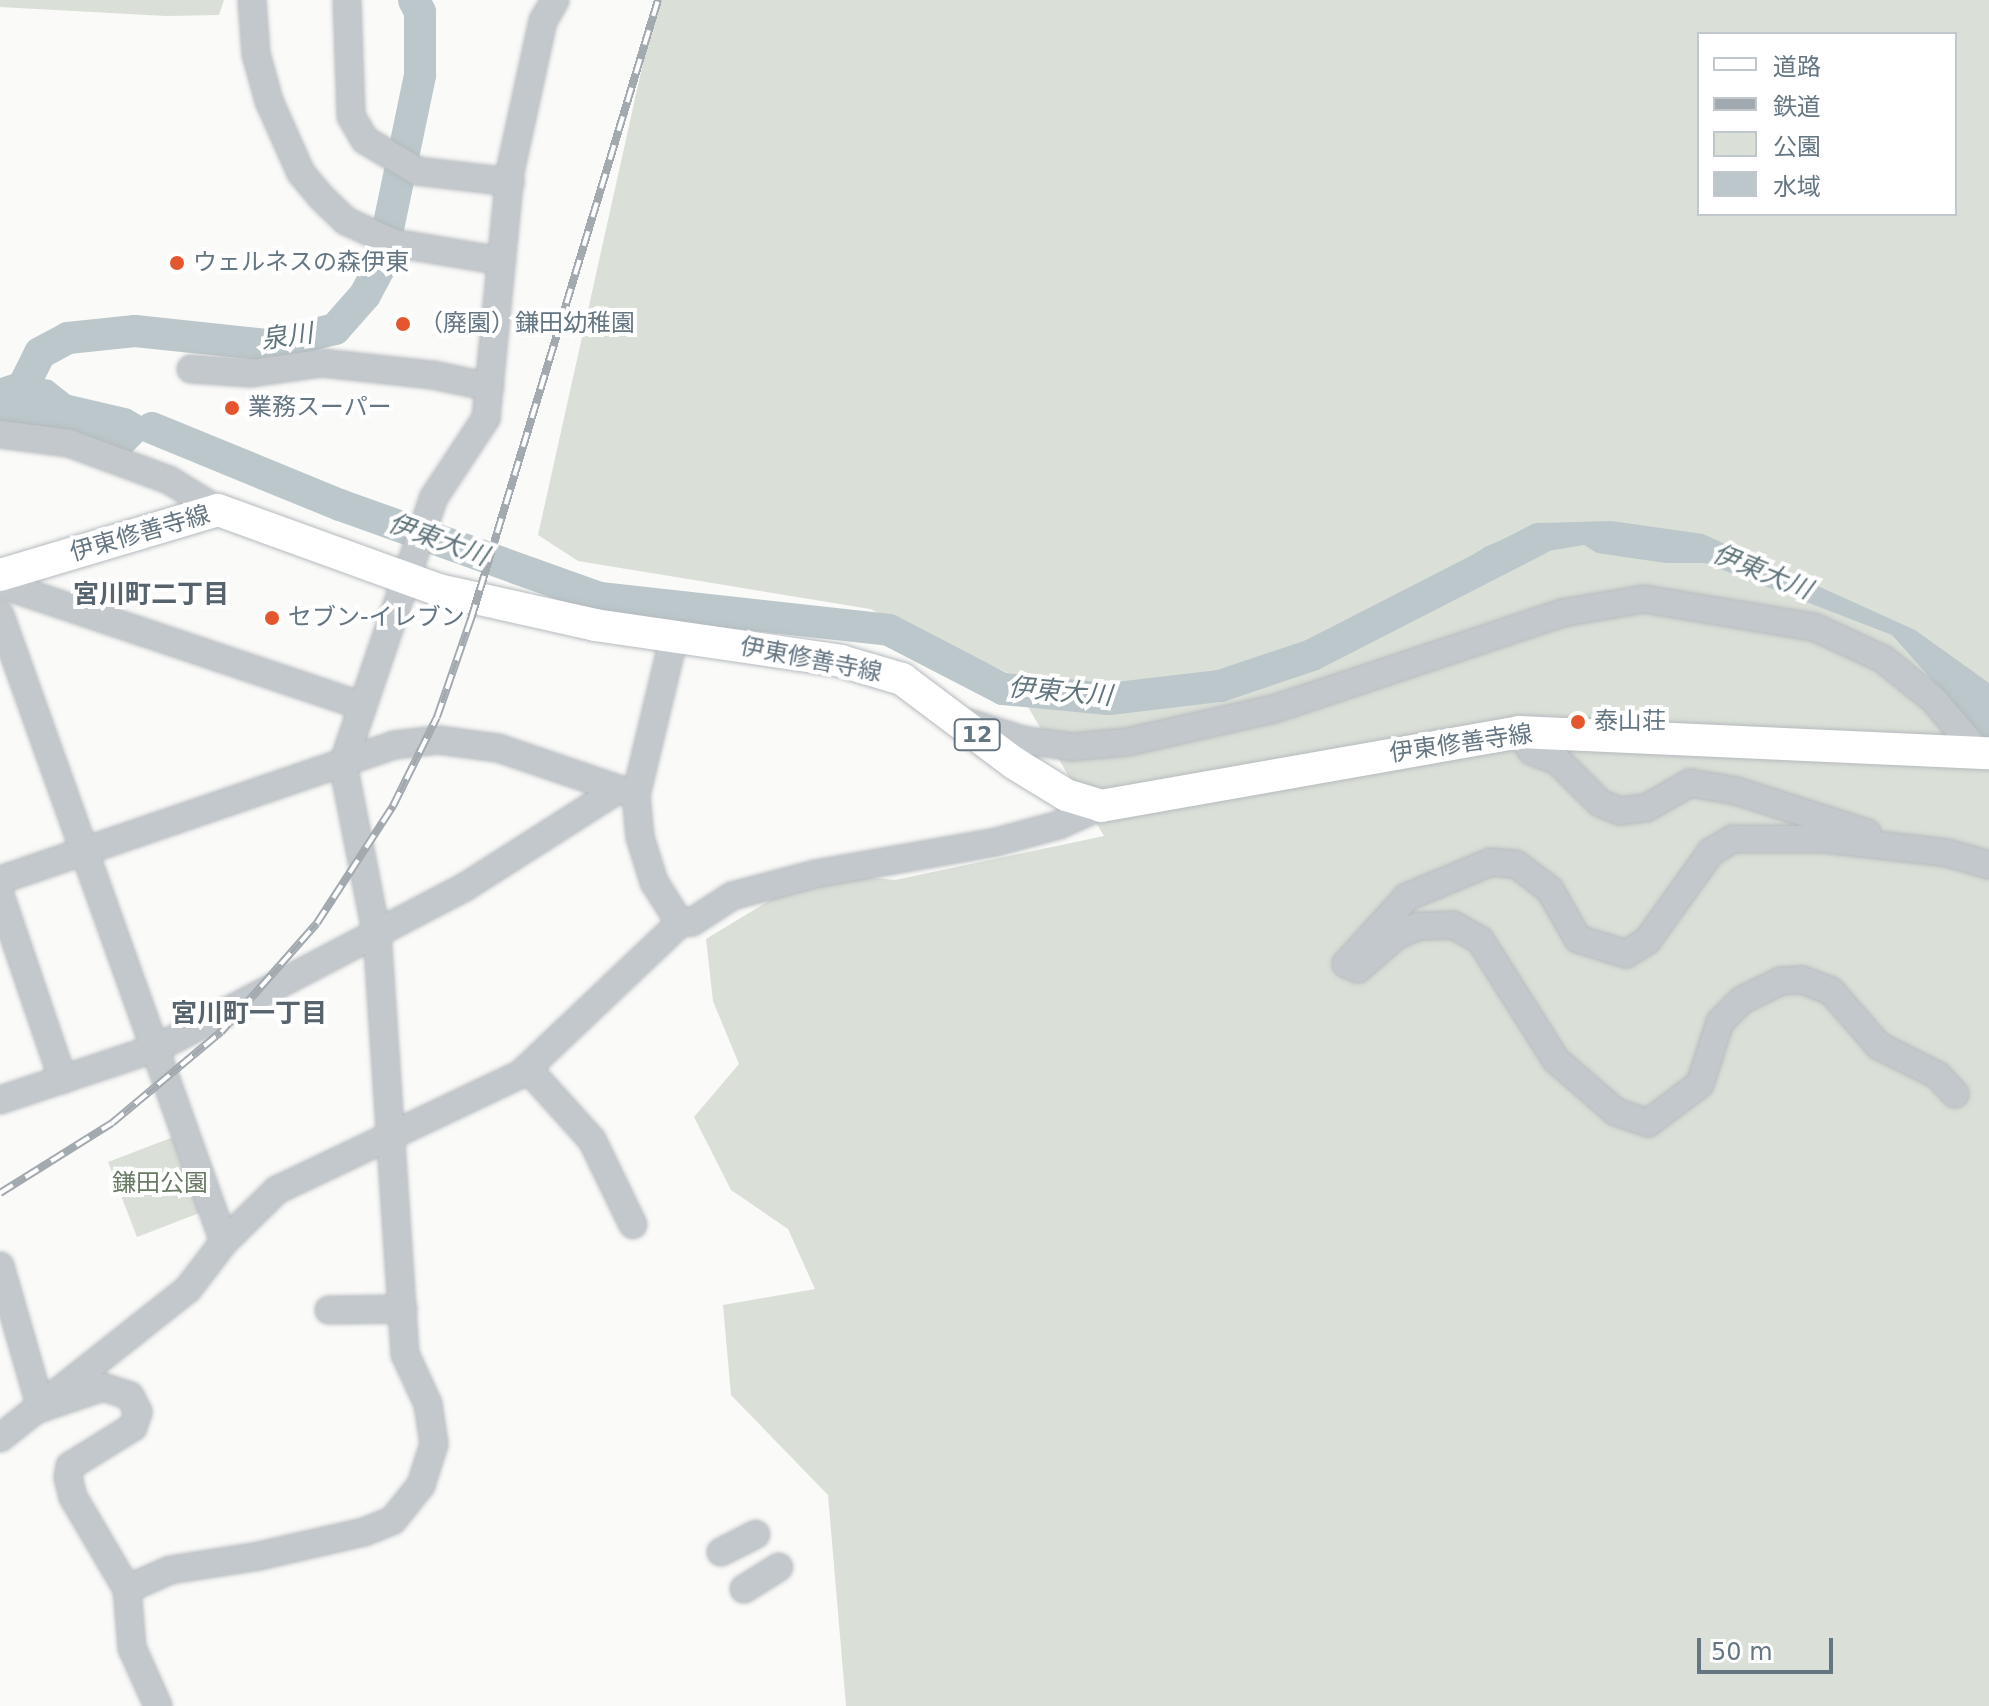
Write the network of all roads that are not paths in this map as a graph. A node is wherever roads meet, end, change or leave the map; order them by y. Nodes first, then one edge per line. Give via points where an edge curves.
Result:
1 (252, 0) edge
2 (347, 0) edge
3 (545, 7) edge
4 (510, 182) junction
5 (502, 261) junction
6 (191, 369) dead end
7 (490, 387) junction
8 (0, 434) edge
9 (218, 510) junction
10 (409, 569) junction
11 (0, 575) edge
12 (0, 584) edge
13 (0, 615) edge
14 (674, 637) junction
15 (362, 706) junction
16 (956, 719) junction
17 (1519, 732) junction
18 (1983, 753) edge
19 (343, 764) junction
20 (627, 792) junction
21 (1101, 806) junction
22 (1893, 848) junction
23 (85, 853) junction
24 (1989, 865) edge
25 (0, 880) edge
26 (0, 895) edge
27 (680, 923) junction
28 (377, 936) junction
29 (159, 1047) junction
30 (527, 1068) junction
31 (63, 1080) junction
32 (1955, 1094) dead end
33 (0, 1100) edge
34 (394, 1137) junction
35 (633, 1225) dead end
36 (224, 1242) junction
37 (0, 1266) edge
38 (403, 1309) junction
39 (329, 1310) dead end
40 (41, 1408) junction
41 (0, 1438) edge
42 (756, 1534) dead end
43 (721, 1552) dead end
44 (779, 1567) dead end
45 (127, 1589) junction
46 (744, 1589) dead end
47 (158, 1706) edge

1 - 5 street via 256,54 284,140 321,197 346,221 394,243
2 - 4 street via 351,116 365,140 386,158 417,171
3 - 4 street
4 - 5 street
5 - 7 street
6 - 7 street via 251,373 322,363
7 - 10 street via 486,418 434,497
8 - 9 street via 69,443 169,480
9 - 10 main road, 伊東修善寺線 / 12
9 - 11 main road, 伊東修善寺線
10 - 14 main road, 伊東修善寺線 / 12 via 595,625
10 - 15 street
12 - 15 street
13 - 23 street
14 - 16 main road, 伊東修善寺線 / 12 via 841,661 902,679
14 - 20 street
15 - 19 street
16 - 18 street via 1047,743 1127,742 1274,709 1562,613 1644,599 1814,627 1883,659 1934,700
16 - 21 main road, 伊東修善寺線 / 12 via 1066,795
17 - 18 main road, 伊東修善寺線 / 12
17 - 21 main road, 伊東修善寺線 / 12
17 - 22 street via 1532,751 1558,761 1600,803 1620,811 1646,808 1690,783 1737,791 1879,837
19 - 20 street via 394,745 459,742 528,756
19 - 23 street
19 - 28 street
20 - 27 street via 654,882
20 - 28 street
21 - 27 street via 1059,825 996,842 815,874 732,896 692,922
22 - 24 street via 1947,853
22 - 32 street via 1825,839 1733,839 1711,852 1647,941 1626,954 1578,939 1550,890 1516,864 1491,862 1407,897 1346,964 1358,969 1396,936 1418,926 1453,925 1480,940 1556,1060 1616,1112 1648,1123 1700,1084 1720,1022 1742,1000 1781,981 1802,980 1831,991 1879,1046 1937,1075
23 - 25 street
23 - 29 street
26 - 31 street
27 - 30 street
28 - 29 street
28 - 34 street
29 - 31 street
29 - 36 street
30 - 34 street
30 - 35 street via 592,1140
31 - 33 street
34 - 36 street via 277,1190
34 - 38 street
36 - 40 street via 188,1289
37 - 40 street
38 - 39 street
38 - 45 street via 405,1354 428,1404 434,1444 421,1485 408,1505 393,1520 364,1532 170,1570
40 - 41 street
40 - 45 street via 103,1387 130,1396 138,1412 133,1427 70,1466 68,1477 73,1497
42 - 43 street
44 - 46 street
45 - 47 street via 132,1648

